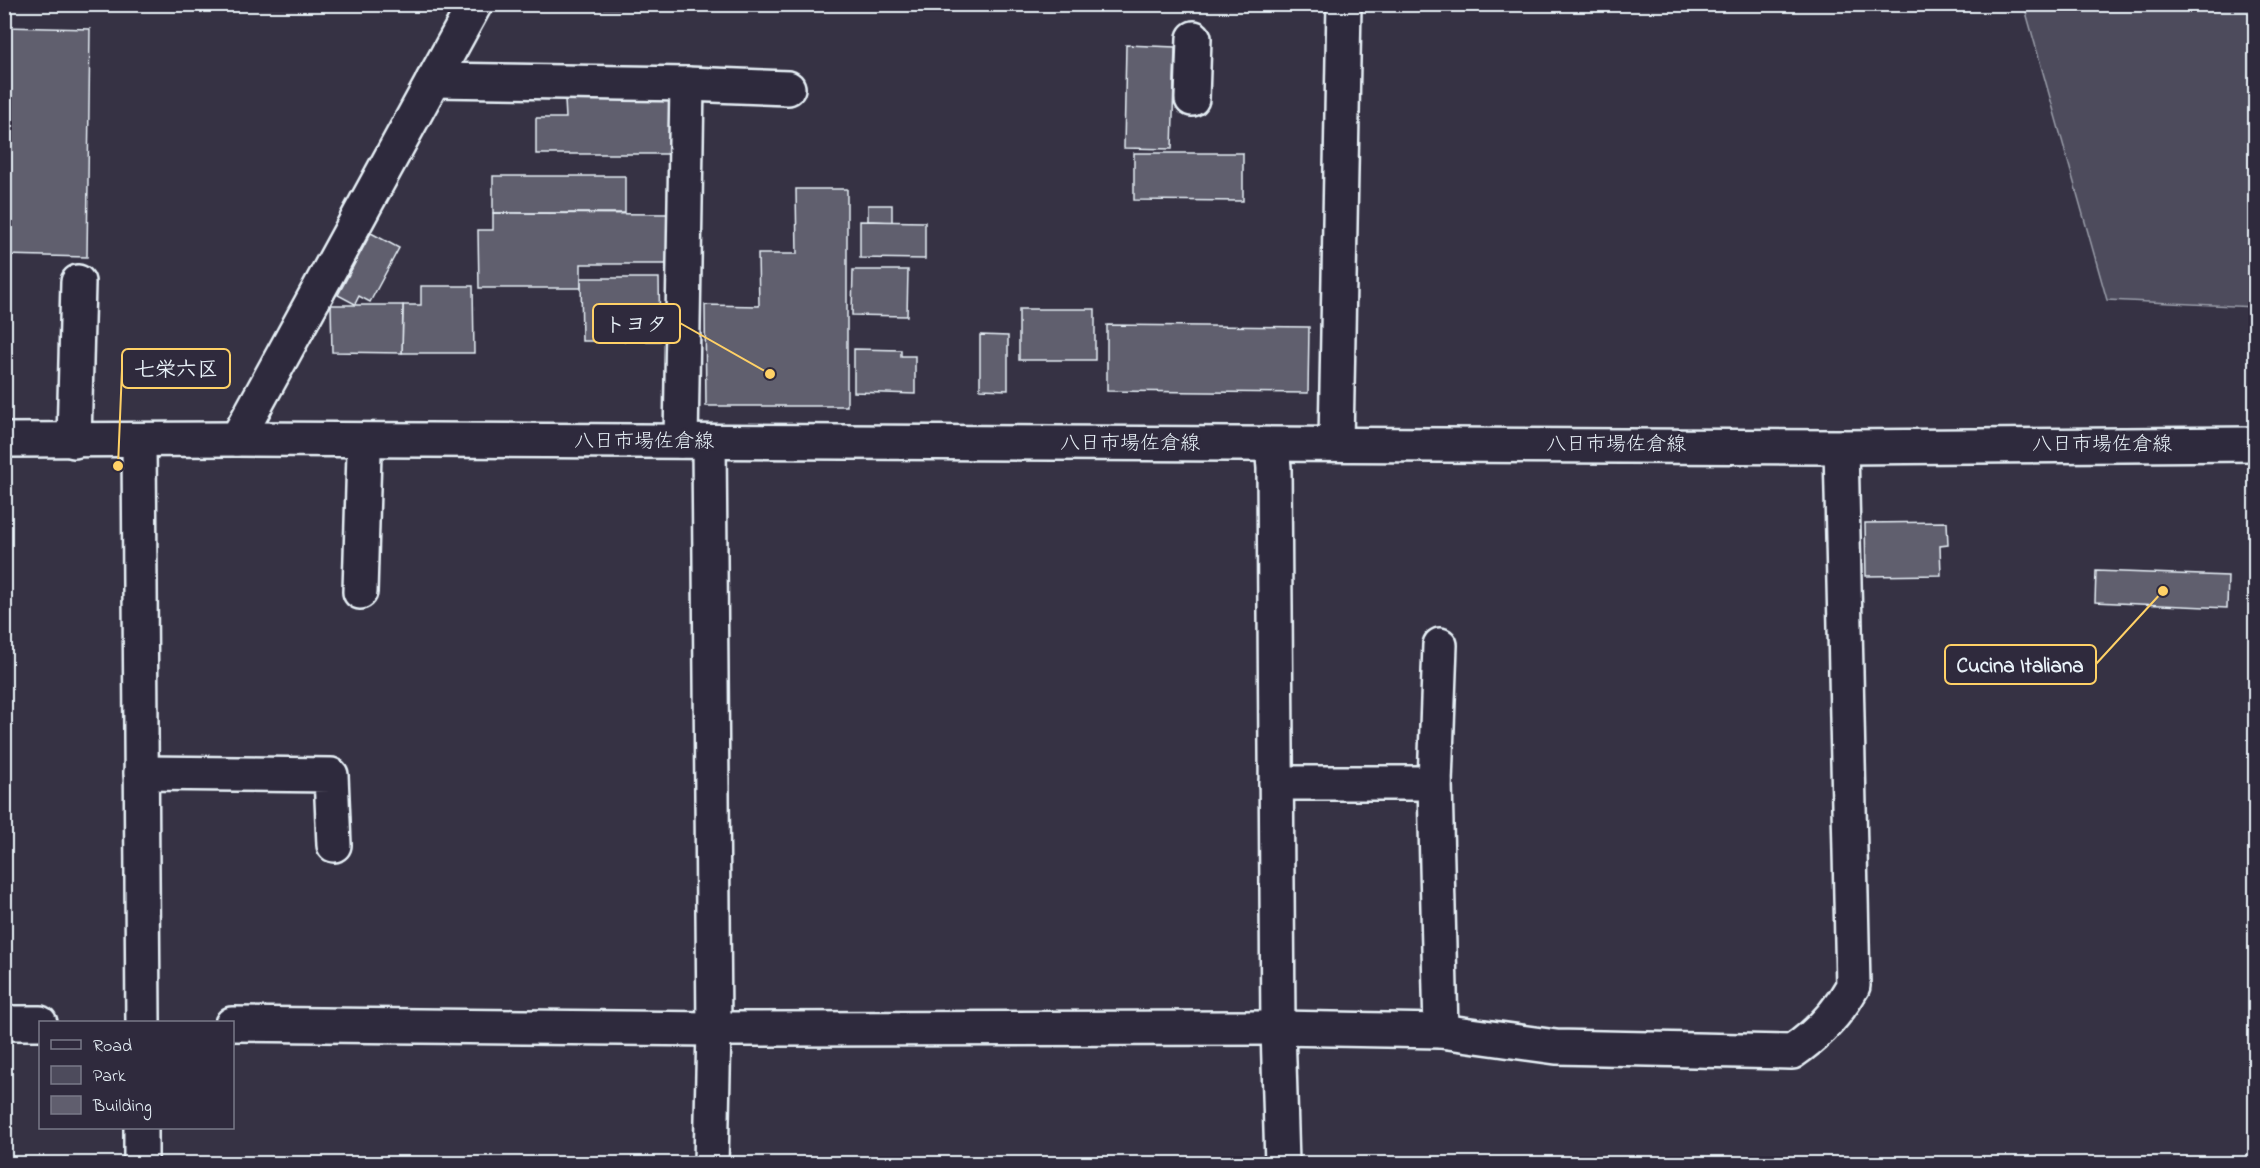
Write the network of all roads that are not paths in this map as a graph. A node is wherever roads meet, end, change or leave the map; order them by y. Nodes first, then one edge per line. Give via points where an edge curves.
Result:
1 (475, 4) edge
2 (1344, 4) edge
3 (1194, 38) dead end
4 (433, 80) junction
5 (687, 84) junction
6 (788, 88) dead end
7 (1192, 99) dead end
8 (78, 282) dead end
9 (237, 439) junction
10 (4, 441) edge
11 (74, 441) junction
12 (139, 441) junction
13 (368, 441) junction
14 (695, 442) junction
15 (1336, 443) junction
16 (2256, 444) edge
17 (1272, 445) junction
18 (1841, 447) junction
19 (360, 592) dead end
20 (1440, 645) dead end
21 (141, 773) junction
22 (1276, 783) junction
23 (1435, 783) junction
24 (334, 845) dead end
25 (143, 1021) edge
26 (4, 1023) edge
27 (39, 1023) edge
28 (234, 1024) edge
29 (1278, 1028) junction
30 (714, 1029) junction
31 (1442, 1031) junction
32 (141, 1129) edge
33 (141, 1164) edge
34 (711, 1164) edge
35 (1282, 1164) edge

1 - 4 street
2 - 15 street
3 - 7 street
4 - 5 street
4 - 9 street
5 - 6 street
5 - 14 street
8 - 11 street
9 - 12 street, 八日市場佐倉線
9 - 13 street, 八日市場佐倉線
10 - 11 street, 八日市場佐倉線
11 - 12 street, 八日市場佐倉線
12 - 21 street
13 - 14 street, 八日市場佐倉線
13 - 19 street via 364,453
14 - 17 street, 八日市場佐倉線
14 - 30 street
15 - 17 street, 八日市場佐倉線
15 - 18 street, 八日市場佐倉線
16 - 18 street, 八日市場佐倉線
17 - 22 street
18 - 31 street via 1853,986 1843,1004 1812,1038 1791,1052 1556,1047
20 - 23 street
21 - 24 street via 331,776
21 - 25 street
22 - 23 street
22 - 29 street
23 - 31 street
26 - 27 street
28 - 30 street
29 - 30 street
29 - 31 street
29 - 35 street
30 - 34 street
32 - 33 street

